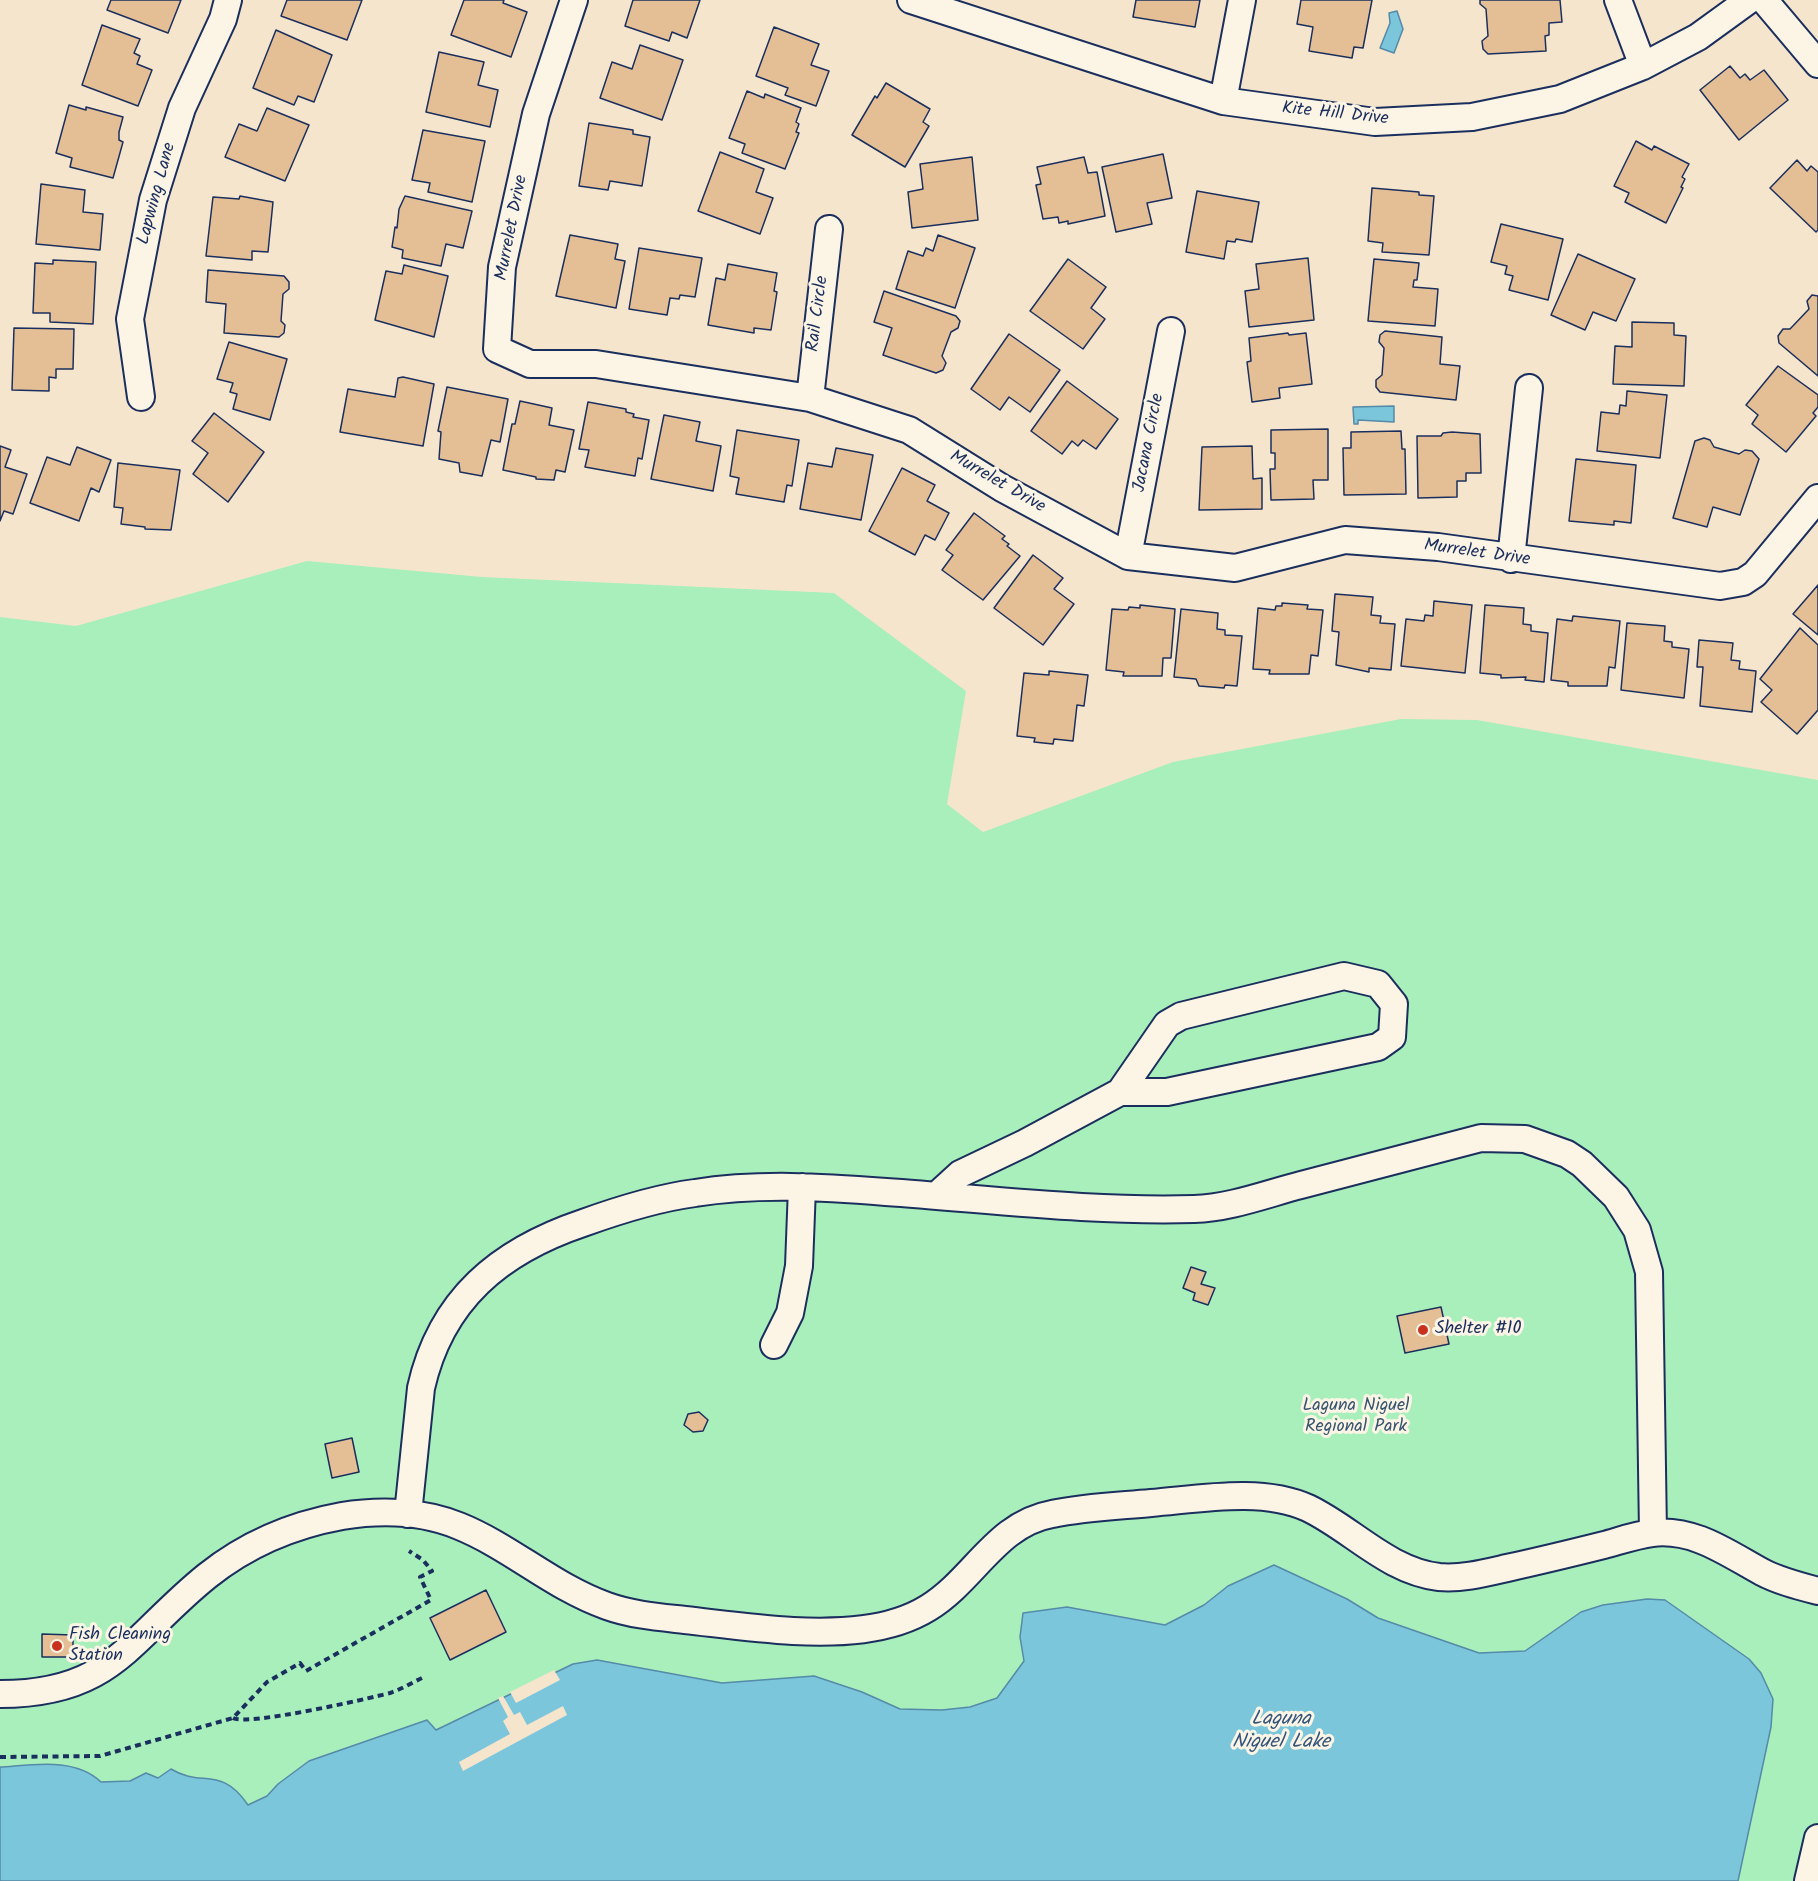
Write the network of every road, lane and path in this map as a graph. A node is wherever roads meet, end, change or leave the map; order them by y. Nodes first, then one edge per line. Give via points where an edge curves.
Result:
1 (228, 0) edge
2 (574, 0) edge
3 (1242, 0) edge
4 (1618, 0) edge
5 (1749, 0) edge
6 (1764, 0) edge
7 (918, 1) edge
8 (1818, 64) edge
9 (1643, 66) junction
10 (1223, 101) junction
11 (829, 229) dead end
12 (1171, 331) dead end
13 (1529, 388) dead end
14 (141, 397) dead end
15 (810, 398) junction
16 (1818, 498) edge
17 (1128, 556) junction
18 (1511, 559) junction
19 (1120, 1092) junction
20 (802, 1187) junction
21 (937, 1195) junction
22 (774, 1345) dead end
23 (408, 1514) junction
24 (1653, 1533) junction
25 (409, 1551) dead end
26 (1818, 1591) edge
27 (424, 1677) dead end
28 (0, 1694) edge
29 (233, 1718) junction
30 (0, 1756) edge
31 (1818, 1838) edge
32 (1808, 1881) edge

1 - 14 street, Lapwing Lane via 182,108 153,200 130,319
2 - 15 street, Murrelet Drive via 536,114 502,267 497,349 530,364 596,364
3 - 10 street
4 - 9 street
5 - 9 street, Kite Hill Drive via 1698,37
6 - 8 street
7 - 10 street, Kite Hill Drive
9 - 10 street, Kite Hill Drive via 1560,99 1472,117 1375,122
11 - 15 street, Rail Circle
12 - 17 street, Jacana Circle
13 - 18 street
15 - 17 street, Murrelet Drive via 909,430 1002,488
16 - 18 street, Murrelet Drive via 1755,574 1743,582 1720,586
17 - 18 street, Murrelet Drive via 1235,568 1345,540 1438,547
19 - 19 street via 1167,1092 1378,1047 1392,1037 1394,1004 1378,984 1344,976 1181,1016 1167,1024
19 - 21 street via 960,1174
20 - 21 street
20 - 22 street via 799,1266 790,1313
20 - 23 street via 694,1193 621,1210 553,1234 484,1275 456,1308 425,1368
21 - 24 street via 1116,1208 1194,1209 1220,1207 1481,1138 1525,1139 1567,1154 1616,1197 1629,1214 1644,1249 1649,1281
23 - 24 street via 462,1527 554,1582 611,1608 642,1615 797,1631 877,1628 912,1616 947,1594 1012,1529 1040,1516 1078,1509 1218,1498 1287,1501 1314,1511 1395,1563 1445,1578 1485,1573
23 - 28 street via 345,1516 264,1539 207,1576 106,1669 58,1689
24 - 26 street via 1700,1539 1766,1574
25 - 29 path via 432,1571 420,1577 430,1600 306,1671 300,1663 267,1682
27 - 29 path via 393,1692 353,1701 251,1721
29 - 30 path via 100,1756
31 - 32 street

